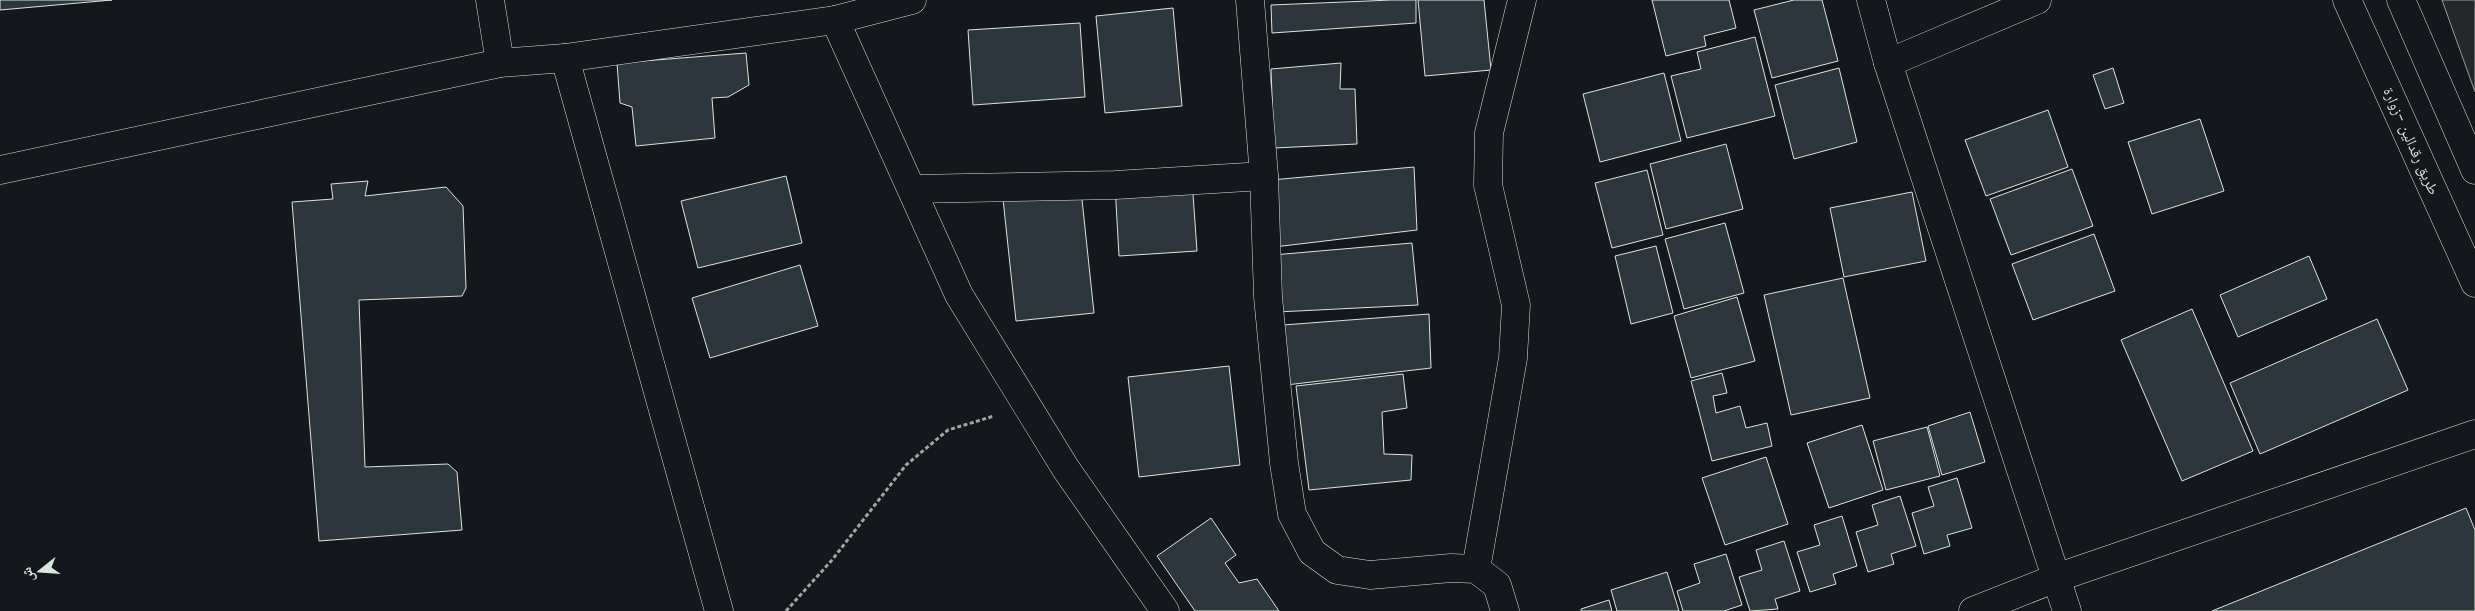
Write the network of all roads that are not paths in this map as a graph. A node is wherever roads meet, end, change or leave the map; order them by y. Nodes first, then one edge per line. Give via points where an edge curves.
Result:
1 (490, 0) edge
2 (912, 0) edge
3 (1250, 0) edge
4 (1522, 0) edge
5 (1871, 0) edge
6 (2037, 0) edge
7 (2348, 0) edge
8 (2401, 0) edge
9 (835, 20) junction
10 (565, 58) junction
11 (500, 64) junction
12 (1888, 64) junction
13 (0, 170) edge
14 (2475, 170) edge
15 (1264, 176) junction
16 (912, 189) junction
17 (2475, 283) edge
18 (2475, 434) edge
19 (1476, 569) junction
20 (2056, 578) junction
21 (719, 611) edge
22 (1165, 611) edge
23 (1504, 611) edge
24 (1973, 611) edge
25 (2067, 611) edge

1 - 11 street
2 - 9 street
3 - 15 street
4 - 19 street via 1489,133 1488,185 1516,305 1514,358
5 - 12 street
6 - 12 street
7 - 17 street, طريق رقدالين -زوارة
8 - 14 street
9 - 10 street
9 - 16 street
10 - 11 street
10 - 21 street
11 - 13 street
12 - 20 street
15 - 16 street via 1115,185
15 - 19 street via 1268,297 1283,453 1292,514 1300,530 1312,552 1337,570 1370,575
16 - 22 street via 959,295 1066,469
18 - 20 street
19 - 23 street via 1497,585
20 - 24 street
20 - 25 street

